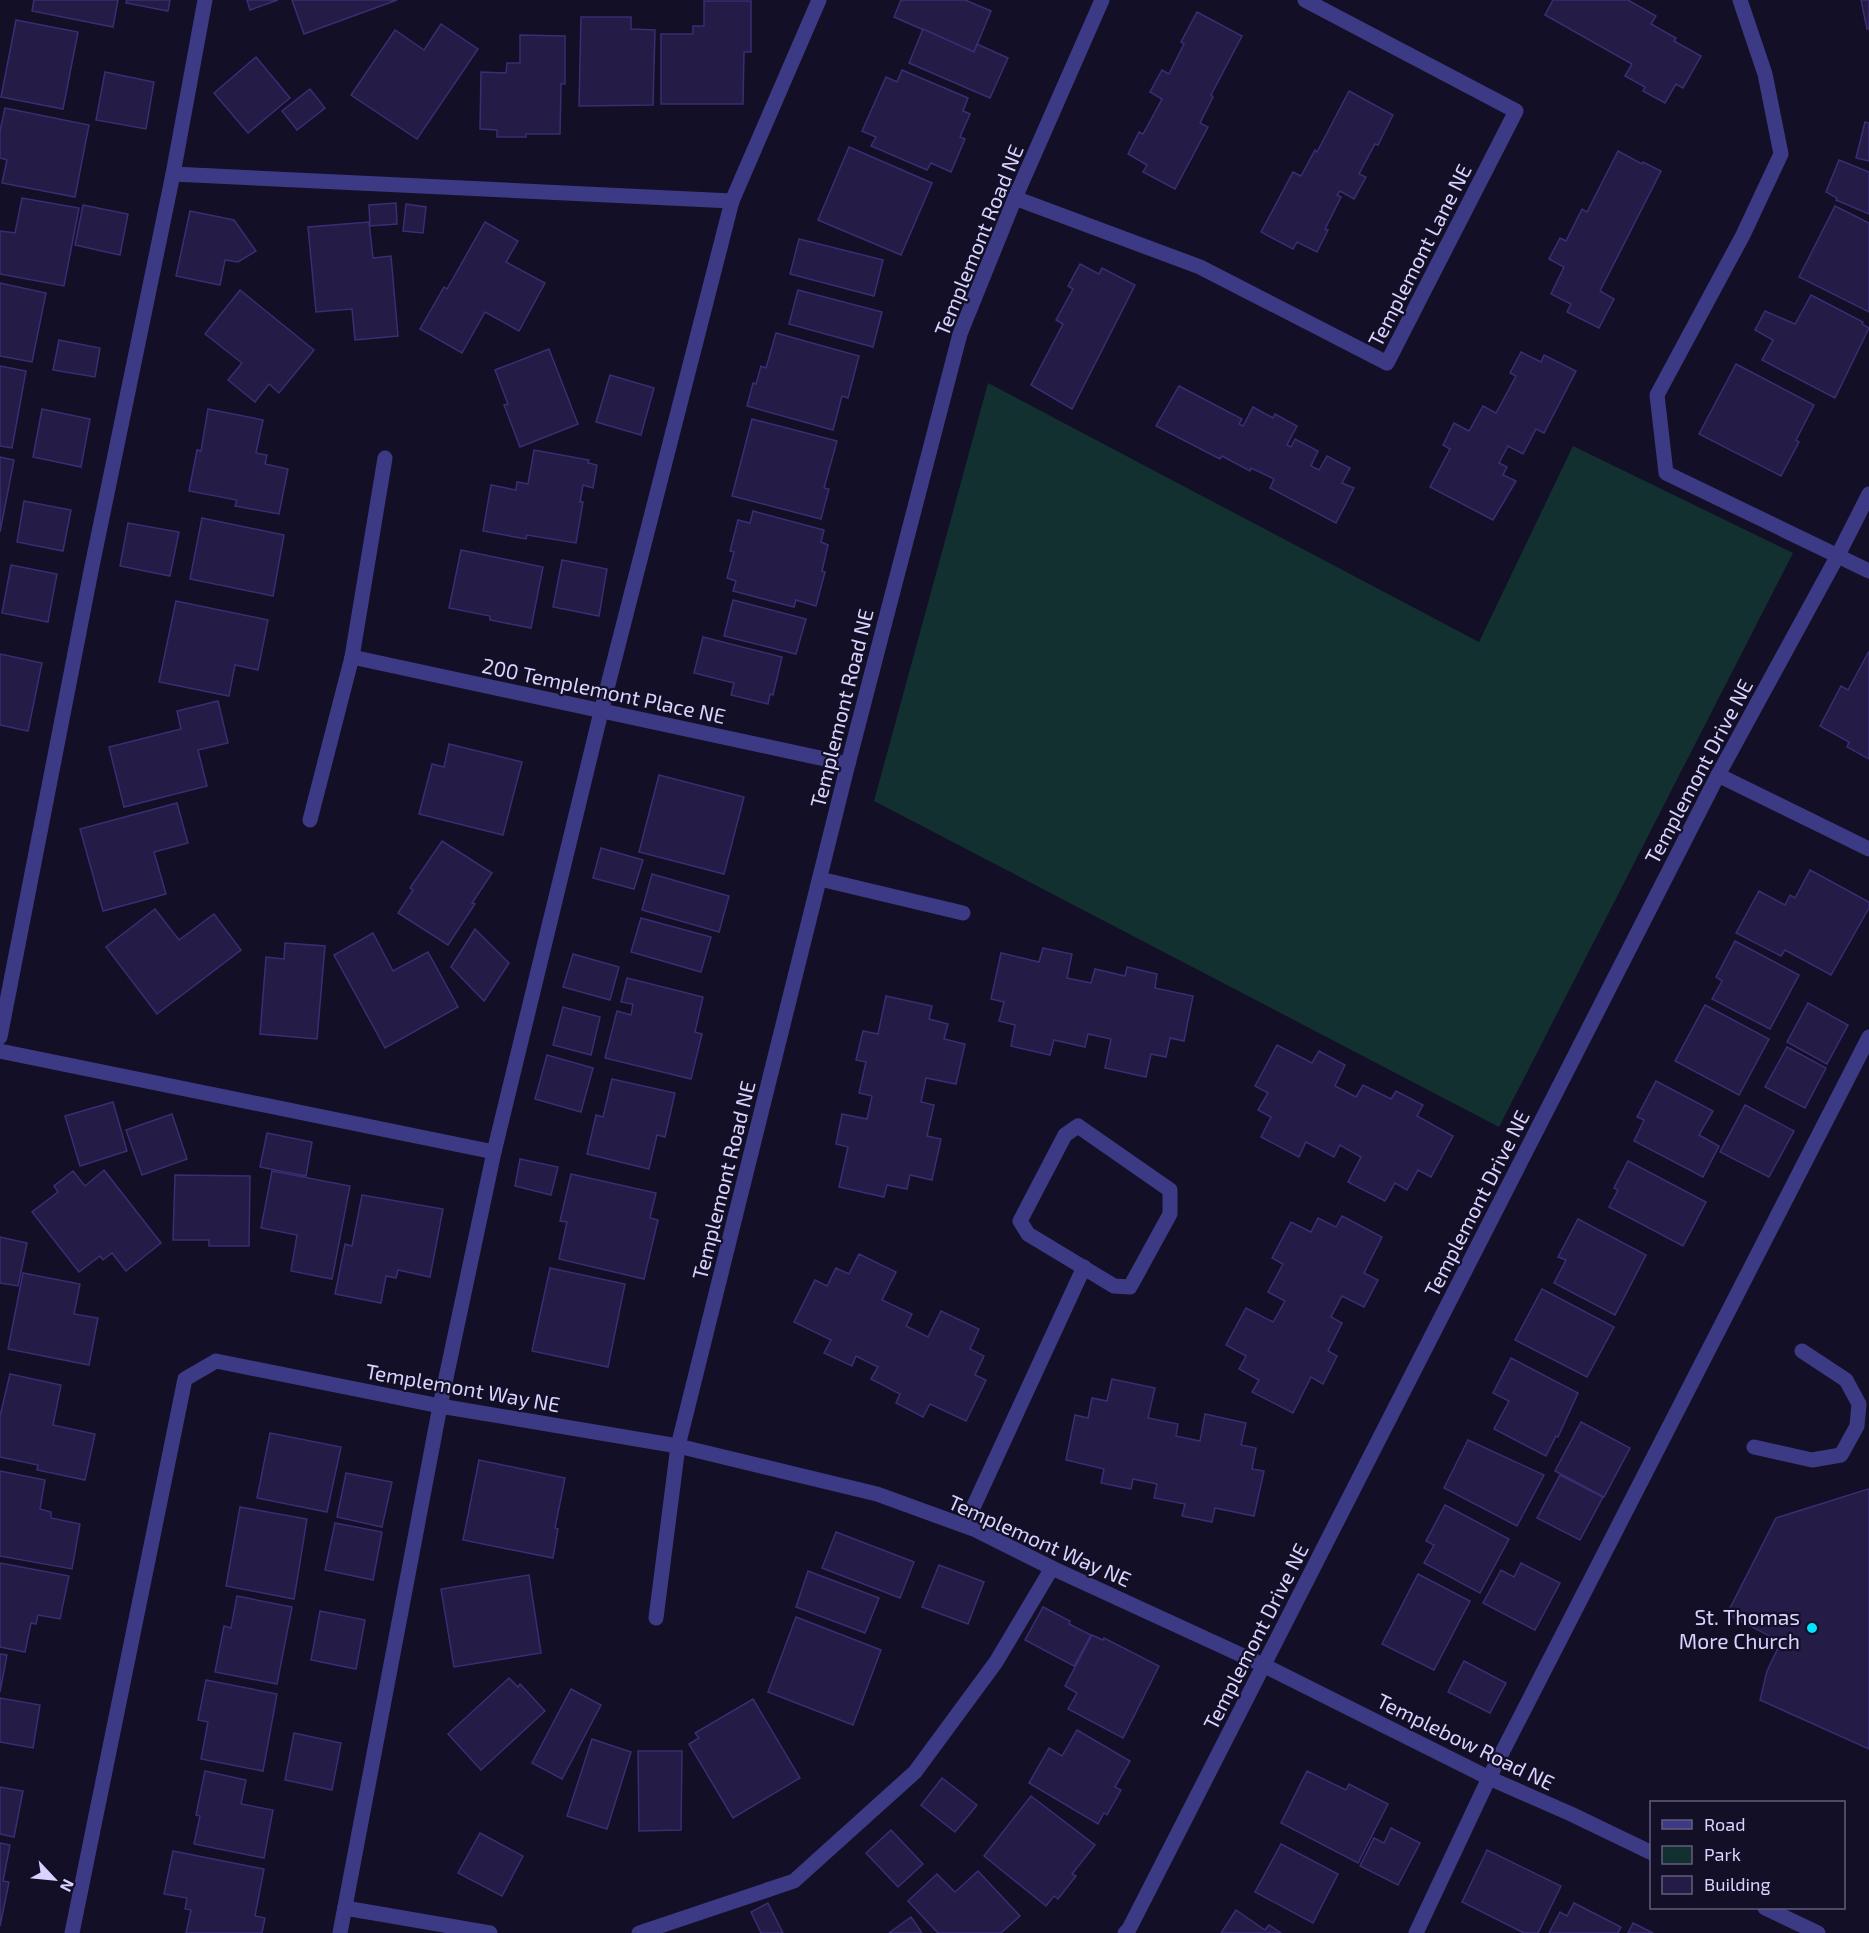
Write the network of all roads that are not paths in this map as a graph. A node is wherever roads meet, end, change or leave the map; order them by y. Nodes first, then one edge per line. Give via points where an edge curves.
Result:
1 (205, 0) edge
2 (819, 0) edge
3 (1102, 0) edge
4 (1305, 0) edge
5 (1740, 0) edge
6 (173, 174) junction
7 (1015, 198) junction
8 (732, 201) junction
9 (385, 458) dead end
10 (1869, 495) edge
11 (1838, 556) junction
12 (1869, 571) edge
13 (352, 657) junction
14 (601, 712) junction
15 (848, 764) junction
16 (1718, 776) junction
17 (310, 820) dead end
18 (1869, 849) edge
19 (820, 879) junction
20 (963, 913) dead end
21 (0, 1037) edge
22 (1869, 1037) edge
23 (0, 1051) edge
24 (494, 1152) junction
25 (1084, 1267) junction
26 (1802, 1350) dead end
27 (440, 1406) junction
28 (678, 1446) junction
29 (1754, 1447) dead end
30 (965, 1525) junction
31 (1052, 1568) junction
32 (656, 1618) dead end
33 (1263, 1665) junction
34 (1489, 1778) junction
35 (1650, 1852) edge
36 (345, 1908) junction
37 (1767, 1909) edge
38 (72, 1933) edge
39 (340, 1933) edge
40 (490, 1933) edge
41 (639, 1933) edge
42 (1125, 1933) edge
43 (1416, 1933) edge
44 (1818, 1933) edge

1 - 6 street
2 - 8 street
3 - 7 street, Templemont Road NE
4 - 7 street, Templemont Lane NE via 1516,111 1388,363 1200,267
5 - 11 street via 1765,74 1781,154 1743,235 1657,395 1666,473
6 - 8 street
6 - 21 street
7 - 15 street, Templemont Road NE via 960,334
8 - 14 street
9 - 13 street
10 - 11 street, Templemont Drive NE
11 - 12 street
11 - 16 street, Templemont Drive NE
13 - 14 street, 200 Templemont Place NE
13 - 17 street
14 - 15 street, 200 Templemont Place NE
14 - 24 street
15 - 19 street, Templemont Road NE
16 - 18 street
16 - 33 street, Templemont Drive NE
19 - 20 street
19 - 28 street, Templemont Road NE
22 - 34 street
23 - 24 street
24 - 27 street
25 - 25 street via 1114,1286 1130,1287 1170,1214 1170,1190 1078,1126 1065,1135 1020,1221 1028,1234
25 - 30 street
26 - 29 street via 1846,1380 1859,1404 1857,1426 1841,1455 1812,1460
27 - 28 street, Templemont Way NE
27 - 36 street
27 - 38 street, Templemont Way NE via 216,1361 185,1379
28 - 30 street, Templemont Way NE via 877,1494
28 - 32 street, Templemont Road NE
30 - 31 street, Templemont Way NE
31 - 33 street, Templemont Way NE
31 - 41 street via 996,1662 915,1772 794,1881
33 - 34 street, Templebow Road NE
33 - 42 street, Templemont Drive NE
34 - 35 street, Templebow Road NE
34 - 43 street
36 - 39 street
36 - 40 street
37 - 44 street

